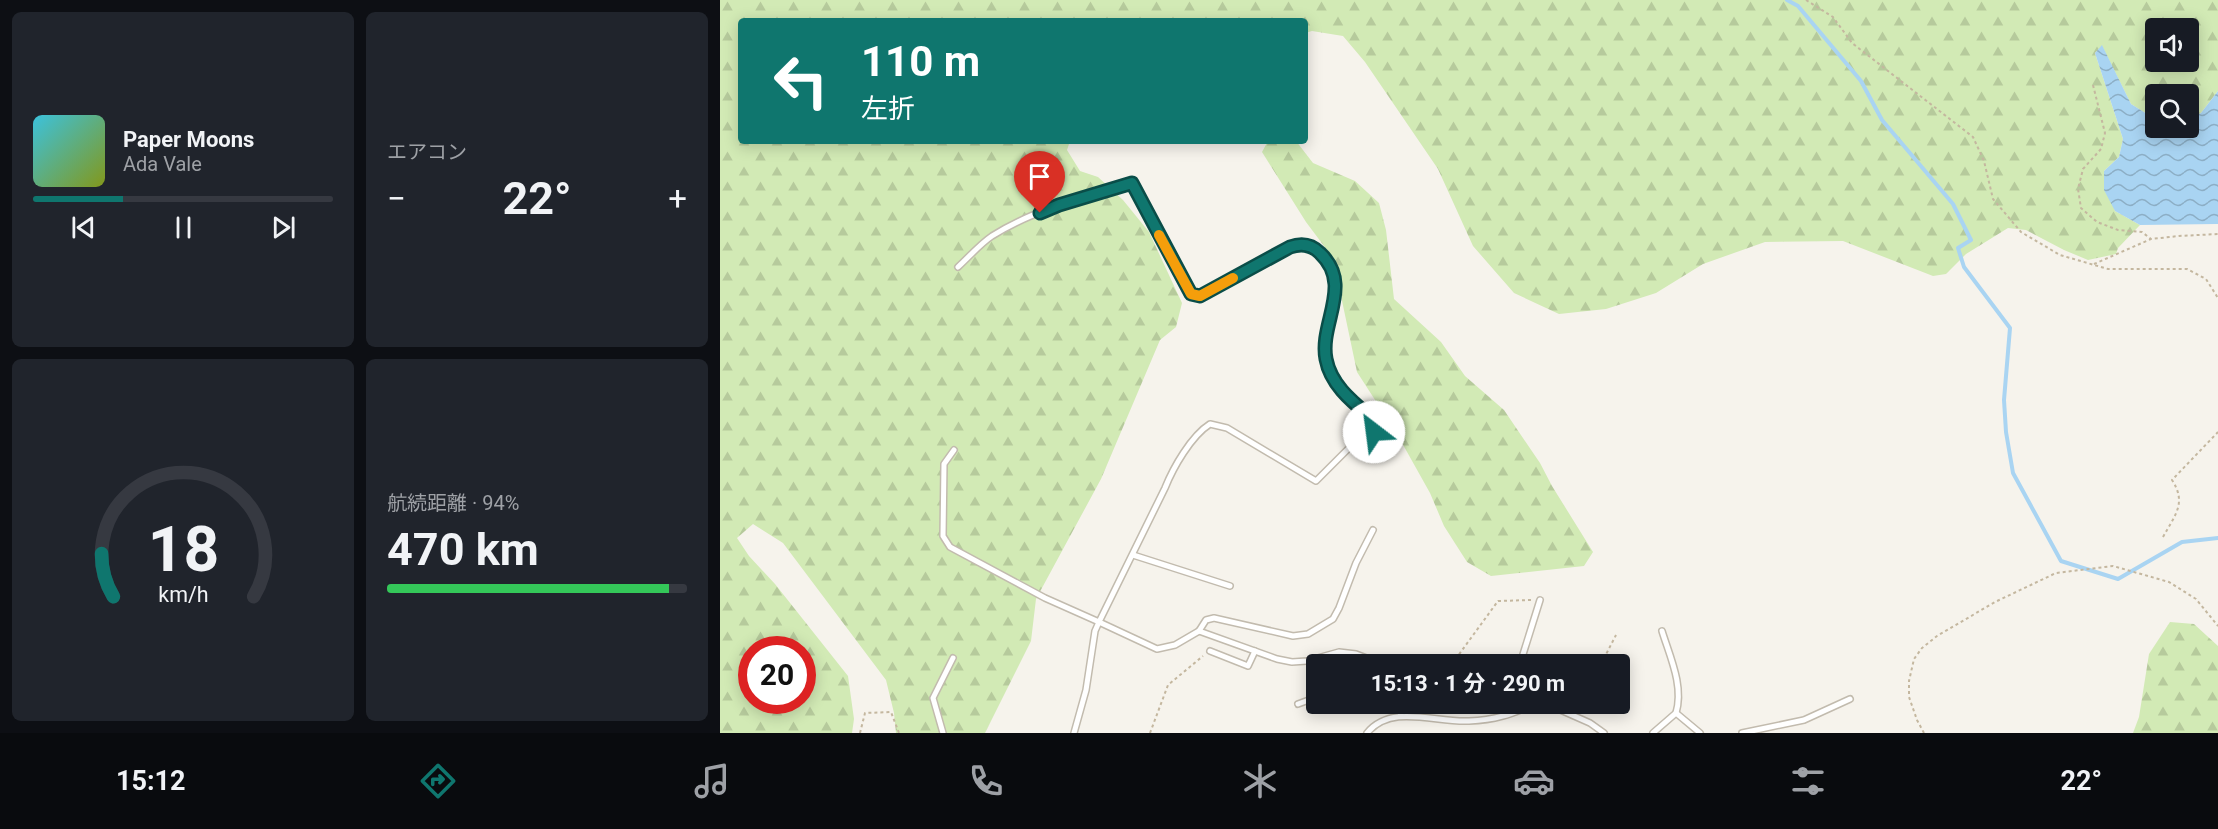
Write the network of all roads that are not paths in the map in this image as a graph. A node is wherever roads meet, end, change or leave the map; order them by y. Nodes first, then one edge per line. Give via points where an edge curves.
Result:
1 (958, 267) dead end
2 (954, 450) dead end
3 (1373, 530) dead end
4 (1133, 555) junction
5 (1230, 586) dead end
6 (1540, 600) road end
7 (1100, 622) junction
8 (1199, 631) junction
9 (1662, 631) dead end
10 (1210, 651) road end
11 (1255, 651) junction
12 (1330, 654) edge
13 (1356, 654) edge
14 (1523, 654) edge
15 (953, 658) dead end
16 (1306, 659) edge
17 (1850, 699) dead end
18 (1306, 701) edge
19 (1298, 704) dead end
20 (1676, 713) junction
21 (1512, 714) edge
22 (1570, 714) edge
23 (1401, 715) joint
24 (943, 733) edge
25 (1074, 733) edge
26 (1367, 733) edge
27 (1604, 733) edge
28 (1653, 733) edge
29 (1700, 733) edge
30 (1742, 733) edge

1 - 4 lane via 992,236 1020,222 1059,205 1132,183 1191,294 1200,296 1299,244 1313,247 1323,255 1332,271 1336,291 1325,340 1326,359 1339,388 1374,420 1374,432 1352,444 1316,481 1227,428 1210,424 1172,470
2 - 7 lane via 945,464 943,536 950,547 1045,598
3 - 8 lane via 1339,608 1328,624 1293,636 1214,618 1206,620
4 - 5 lane
4 - 7 lane
6 - 14 lane
7 - 8 lane via 1157,649 1175,645
7 - 25 lane
8 - 11 lane
9 - 20 lane via 1678,688
10 - 11 lane via 1248,666
11 - 16 lane via 1292,662
12 - 13 lane
15 - 24 lane via 933,698
17 - 30 lane via 1804,720
18 - 19 lane
20 - 28 lane
20 - 29 lane
21 - 23 lane via 1468,722
22 - 27 lane
23 - 26 lane via 1385,720

